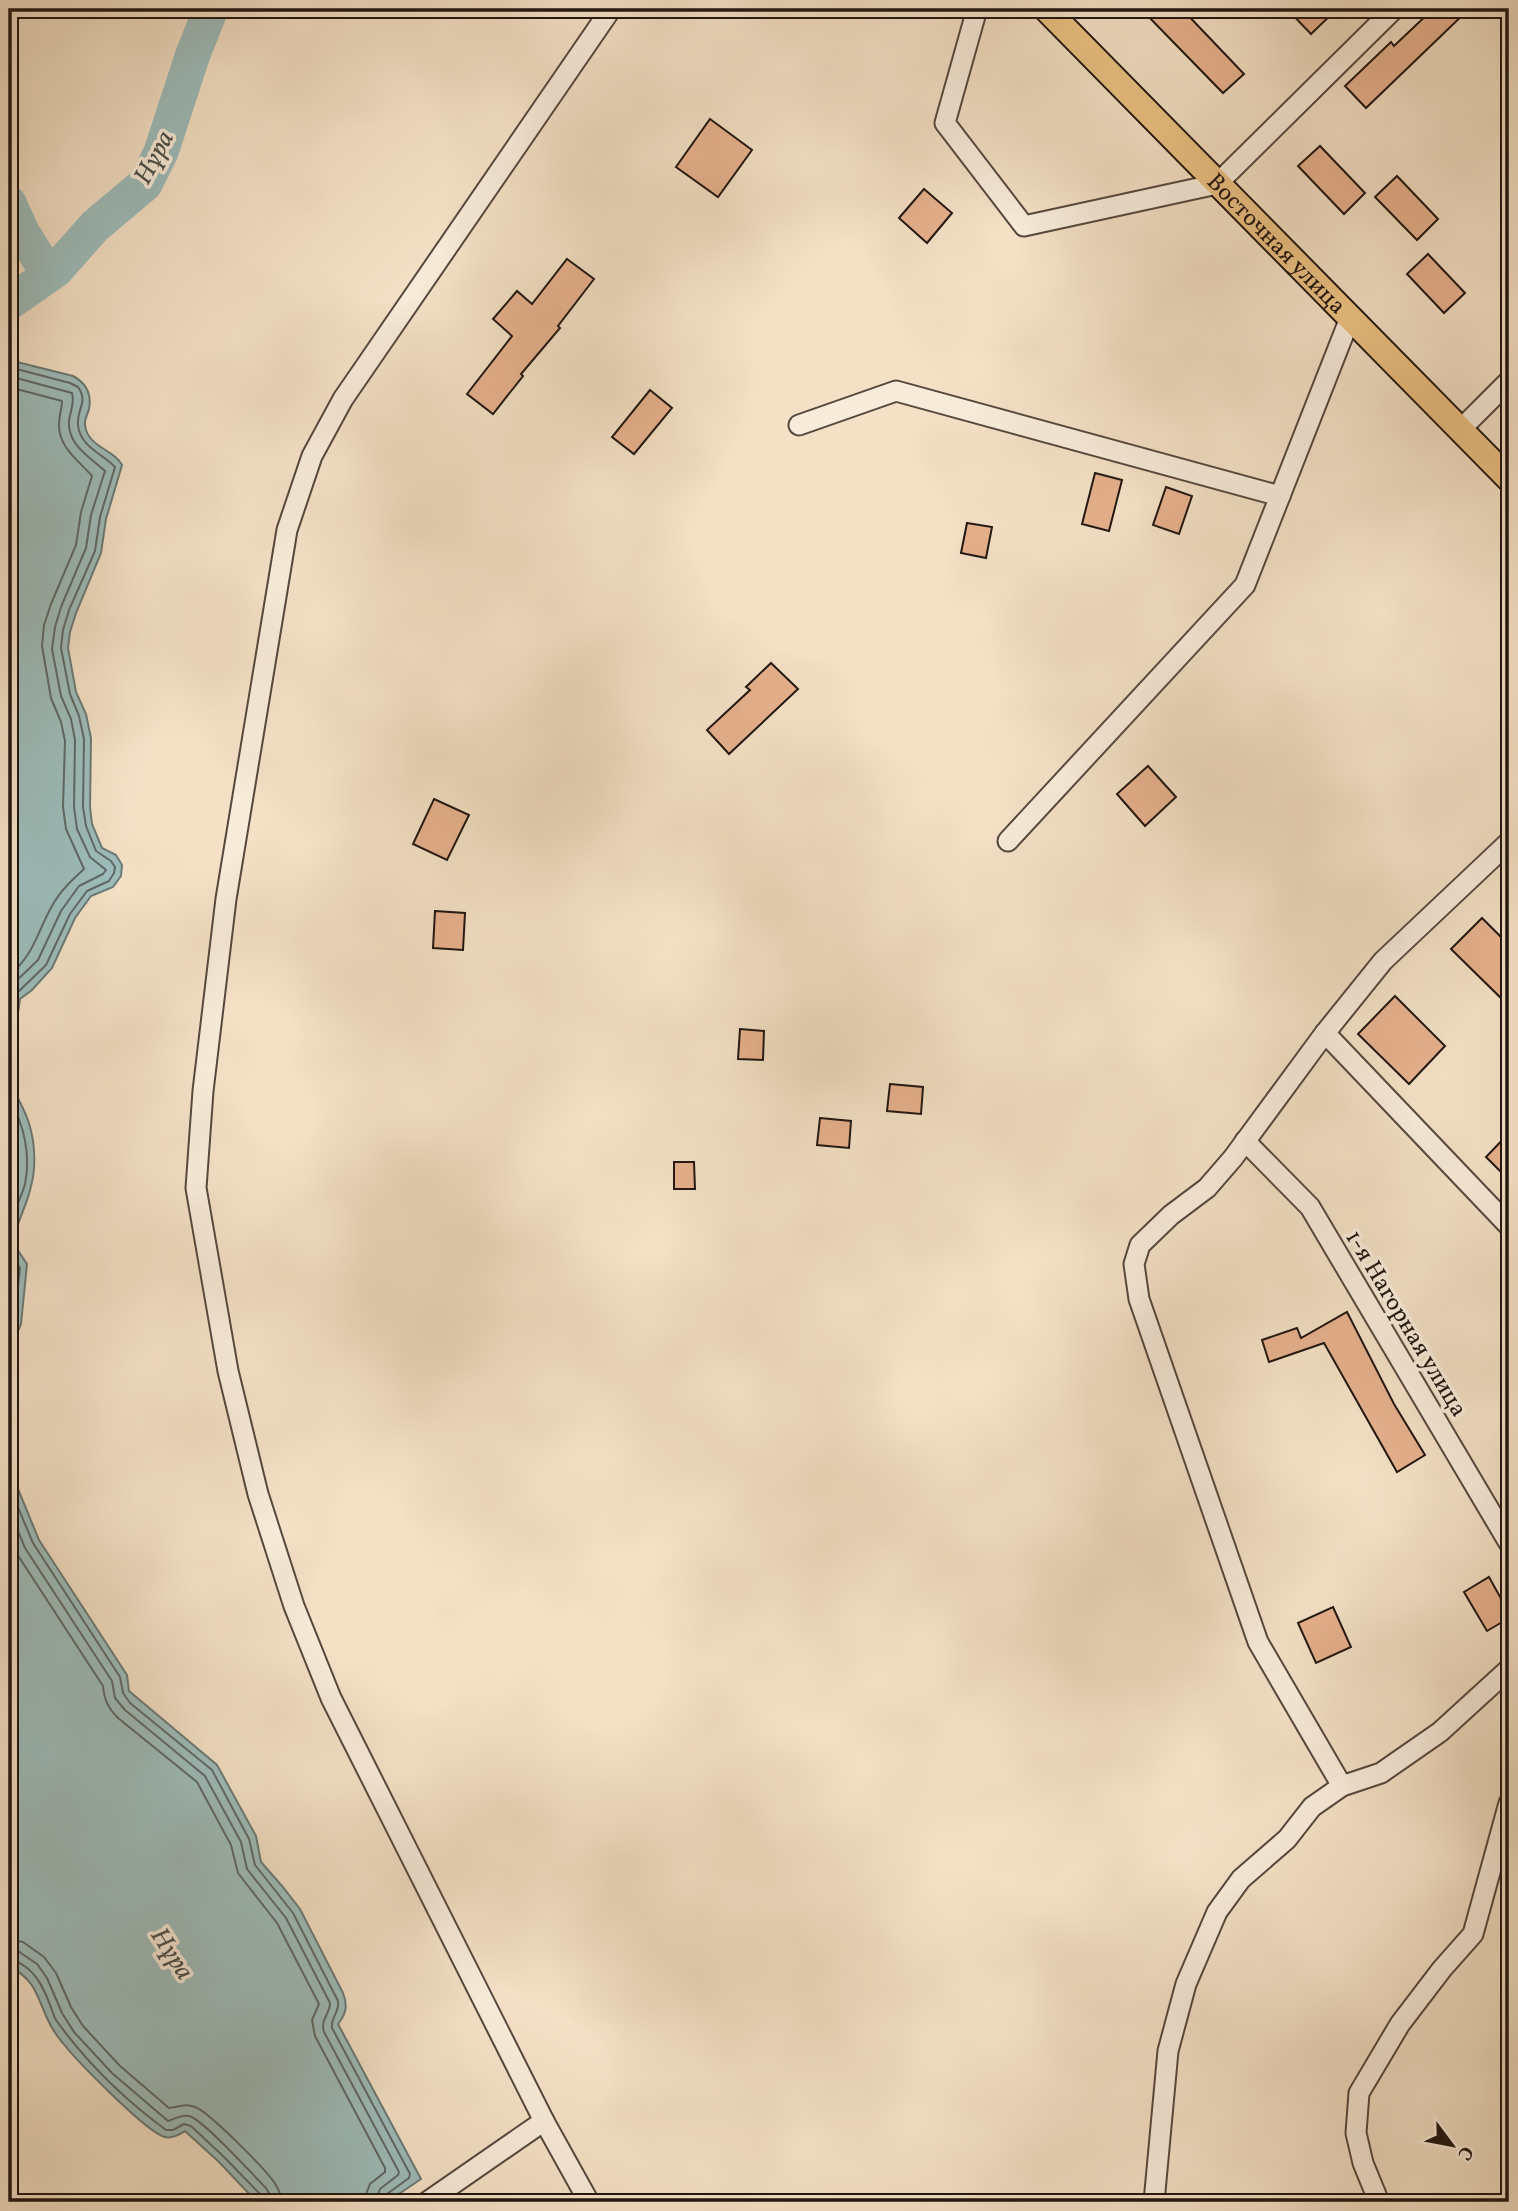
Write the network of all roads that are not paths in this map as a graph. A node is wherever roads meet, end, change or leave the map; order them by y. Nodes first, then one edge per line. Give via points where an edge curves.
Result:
1 (611, 9) edge
2 (977, 9) edge
3 (1045, 9) edge
4 (1394, 9) edge
5 (1217, 184) junction
6 (1350, 318) junction
7 (1509, 381) edge
8 (799, 425) dead end
9 (1461, 429) junction
10 (1509, 479) edge
11 (1280, 496) junction
12 (1008, 841) dead end
13 (1509, 842) edge
14 (1325, 1033) junction
15 (1245, 1141) junction
16 (1509, 1226) edge
17 (1509, 1544) edge
18 (1509, 1669) edge
19 (1342, 1786) junction
20 (1509, 1803) edge
21 (544, 2121) junction
22 (427, 2202) edge
23 (589, 2202) edge
24 (1154, 2202) edge
25 (1379, 2202) edge

1 - 21 street via 343,399 312,456 287,530 226,899 196,1188 228,1371 258,1494 294,1606 331,1698
2 - 5 street via 945,123 1024,226
3 - 5 main road, Восточная улица
4 - 5 street
5 - 6 main road, Восточная улица
6 - 9 main road, Восточная улица
6 - 11 street
7 - 9 street
8 - 11 street via 896,391
9 - 10 main road, Восточная улица
11 - 12 street via 1245,585
13 - 14 street via 1383,961
14 - 15 street
14 - 16 street
15 - 17 street, 1-я Нагорная улица via 1310,1207
15 - 19 street via 1206,1188 1140,1245 1134,1264 1139,1299 1258,1642
18 - 19 street via 1440,1732 1381,1773
19 - 24 street via 1312,1807 1287,1839 1241,1880 1217,1912 1186,1984 1168,2051
20 - 25 street via 1473,1934 1400,2024 1359,2093 1356,2133
21 - 22 street
21 - 23 street

